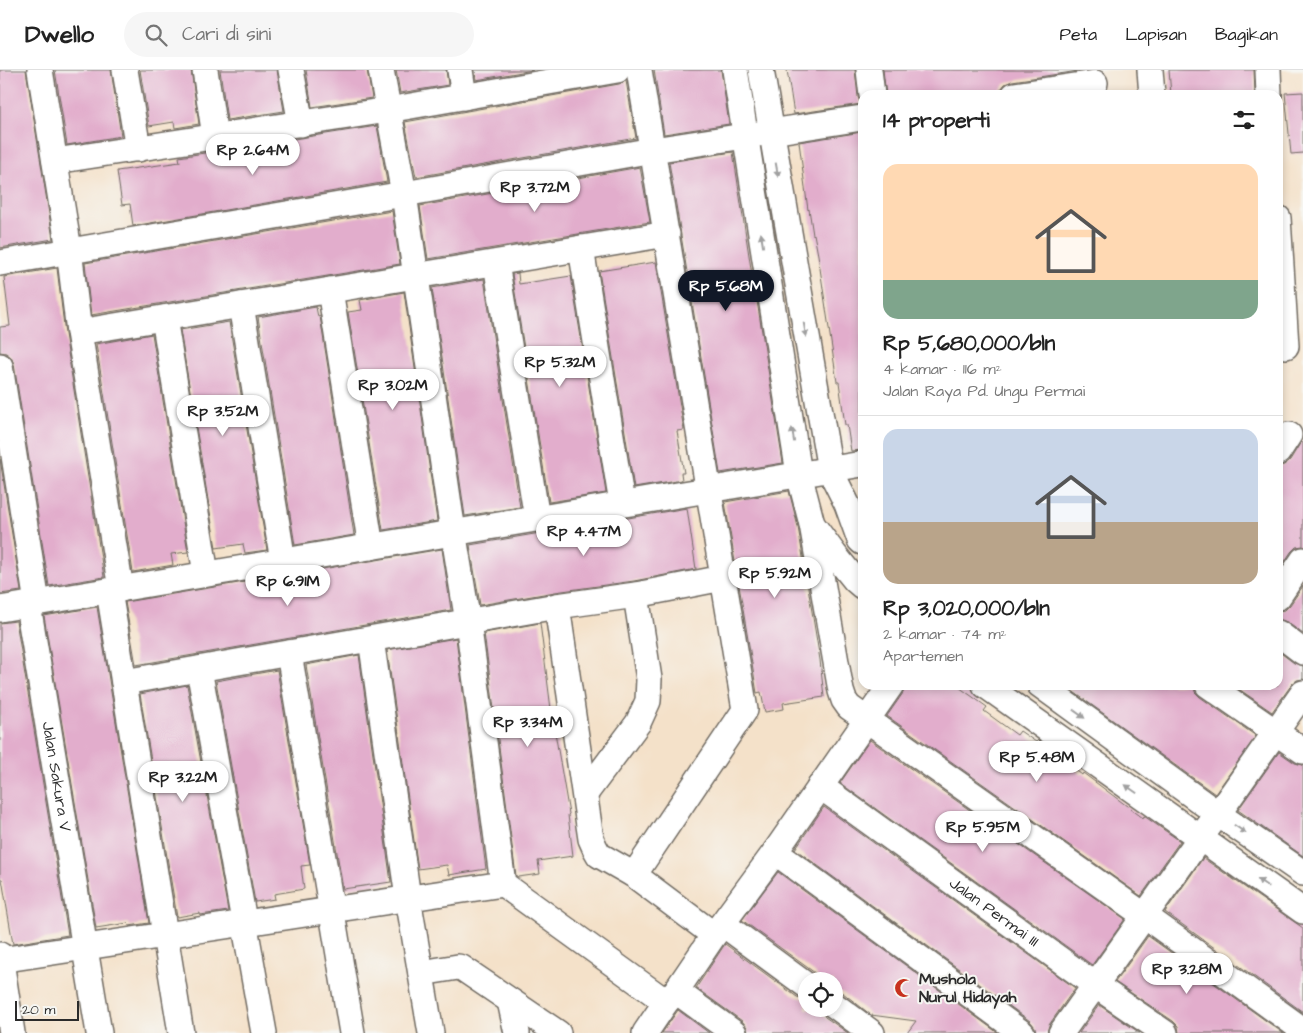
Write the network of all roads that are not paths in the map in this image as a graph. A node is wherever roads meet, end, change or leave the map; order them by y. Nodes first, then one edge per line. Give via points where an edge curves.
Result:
1 (40, 70) edge
2 (125, 70) edge
3 (205, 70) edge
4 (291, 70) edge
5 (381, 70) edge
6 (460, 70) edge
7 (617, 70) edge
8 (639, 70) edge
9 (735, 70) edge
10 (760, 70) edge
11 (869, 70) edge
12 (1150, 70) edge
13 (1268, 70) edge
14 (551, 76) edge
15 (1095, 83) edge
16 (871, 90) edge
17 (1048, 90) edge
18 (1152, 90) edge
19 (1270, 90) edge
20 (464, 97) junction
21 (388, 110) junction
22 (858, 119) edge
23 (301, 124) junction
24 (770, 132) junction
25 (746, 135) junction
26 (215, 137) junction
27 (138, 149) junction
28 (653, 150) junction
29 (55, 162) junction
30 (404, 194) junction
31 (667, 234) junction
32 (582, 248) junction
33 (69, 250) junction
34 (0, 262) edge
35 (496, 262) junction
36 (416, 276) junction
37 (1283, 276) edge
38 (330, 290) junction
39 (241, 305) junction
40 (164, 318) junction
41 (79, 332) junction
42 (1289, 346) edge
43 (0, 366) edge
44 (858, 465) edge
45 (830, 470) junction
46 (799, 474) junction
47 (709, 490) junction
48 (622, 504) junction
49 (537, 518) junction
50 (812, 524) junction
51 (454, 532) junction
52 (858, 534) edge
53 (371, 547) junction
54 (1303, 560) edge
55 (283, 561) junction
56 (206, 574) junction
57 (723, 578) junction
58 (858, 583) edge
59 (115, 590) junction
60 (1283, 590) edge
61 (636, 595) junction
62 (32, 604) junction
63 (557, 606) junction
64 (0, 609) edge
65 (468, 622) junction
66 (1283, 637) edge
67 (371, 639) junction
68 (1303, 652) edge
69 (289, 653) junction
70 (199, 669) junction
71 (124, 682) junction
72 (887, 690) edge
73 (992, 690) edge
74 (1047, 690) edge
75 (1215, 690) edge
76 (1303, 693) edge
77 (867, 719) junction
78 (1276, 732) junction
79 (1303, 751) edge
80 (820, 786) junction
81 (585, 794) junction
82 (1218, 814) junction
83 (1200, 838) junction
84 (775, 852) junction
85 (1303, 873) edge
86 (634, 876) junction
87 (504, 884) junction
88 (408, 898) junction
89 (332, 910) junction
90 (1303, 911) edge
91 (1144, 916) junction
92 (244, 923) junction
93 (718, 929) junction
94 (165, 935) junction
95 (85, 947) junction
96 (0, 958) edge
97 (421, 973) junction
98 (798, 980) edge
99 (1095, 985) junction
100 (671, 996) junction
101 (510, 1000) junction
102 (843, 1012) edge
103 (1303, 1030) edge
104 (12, 1033) edge
105 (99, 1033) edge
106 (181, 1033) edge
107 (264, 1033) edge
108 (352, 1033) edge
109 (431, 1033) edge
110 (518, 1033) edge
111 (558, 1033) edge
112 (645, 1033) edge
113 (734, 1033) edge
114 (872, 1033) edge
115 (1022, 1033) edge
116 (1061, 1033) edge
117 (1165, 1033) edge

1 - 29 street
2 - 27 street
3 - 26 street
4 - 23 street
5 - 21 street
6 - 20 street
7 - 14 street
8 - 28 street
9 - 25 street
10 - 24 street
11 - 16 street
12 - 18 street
13 - 19 street
14 - 20 street
15 - 17 street
20 - 21 street
21 - 23 street
21 - 30 street
22 - 24 street
23 - 26 street
24 - 25 street
24 -> 45 street
25 - 28 street
46 -> 25 street
26 - 27 street
27 - 29 street
28 - 30 street
28 - 31 street
29 - 33 street
30 - 33 street
30 - 36 street
31 - 32 street
31 - 47 street
32 - 35 street
32 - 48 street
33 - 34 street
33 - 41 street
35 - 36 street
35 - 49 street
36 - 38 street
36 - 51 street
37 - 42 street
38 - 39 street
38 - 53 street
39 - 40 street
39 - 55 street
40 - 41 street
40 - 56 street
41 - 59 street
43 - 62 street, Jalan Sakura V
44 - 45 street
45 - 46 street
45 - 52 street
46 - 47 street
46 - 50 street
47 - 48 street
47 - 57 street
48 - 49 street
49 - 51 street
50 - 58 street
50 - 77 street via 840,691 850,707
51 - 53 street
51 - 65 street
53 - 55 street
54 - 60 street
55 - 56 street
56 - 59 street
57 - 61 street
57 - 86 street via 745,710
59 - 62 street
59 - 71 street
61 - 63 street
61 - 81 street via 649,679 648,701 638,723
62 - 64 street
62 - 95 street, Jalan Sakura V
63 - 65 street
63 - 81 street
65 - 67 street
65 - 87 street
66 - 68 street
67 - 69 street
67 - 88 street
69 - 70 street
69 - 89 street
70 - 71 street
70 - 92 street
71 - 94 street
72 - 77 street
83 -> 73 street
74 -> 82 street
75 - 78 street
76 - 78 street
77 - 80 street
77 - 91 street
78 - 79 street
78 - 82 street
80 - 84 street
80 - 99 street, Jalan Permai III
81 - 86 street via 591,839 599,855
82 - 83 street
82 -> 85 street
90 -> 83 street
83 - 91 street
84 - 93 street
84 - 115 street
86 - 93 street
87 - 88 street
87 - 100 street
88 - 89 street
88 - 97 street
89 - 92 street
89 - 108 street
91 - 99 street
91 - 103 street
92 - 94 street
92 - 107 street
93 - 98 street
93 - 100 street
94 - 95 street
94 - 106 street
95 - 96 street
95 - 105 street, Jalan Sakura V
96 - 104 street
97 - 101 street via 462,968
97 - 109 street
99 - 116 street
99 - 117 street, Jalan Permai III
100 - 112 street
100 - 113 street
101 - 110 street
101 - 111 street
102 - 114 street

